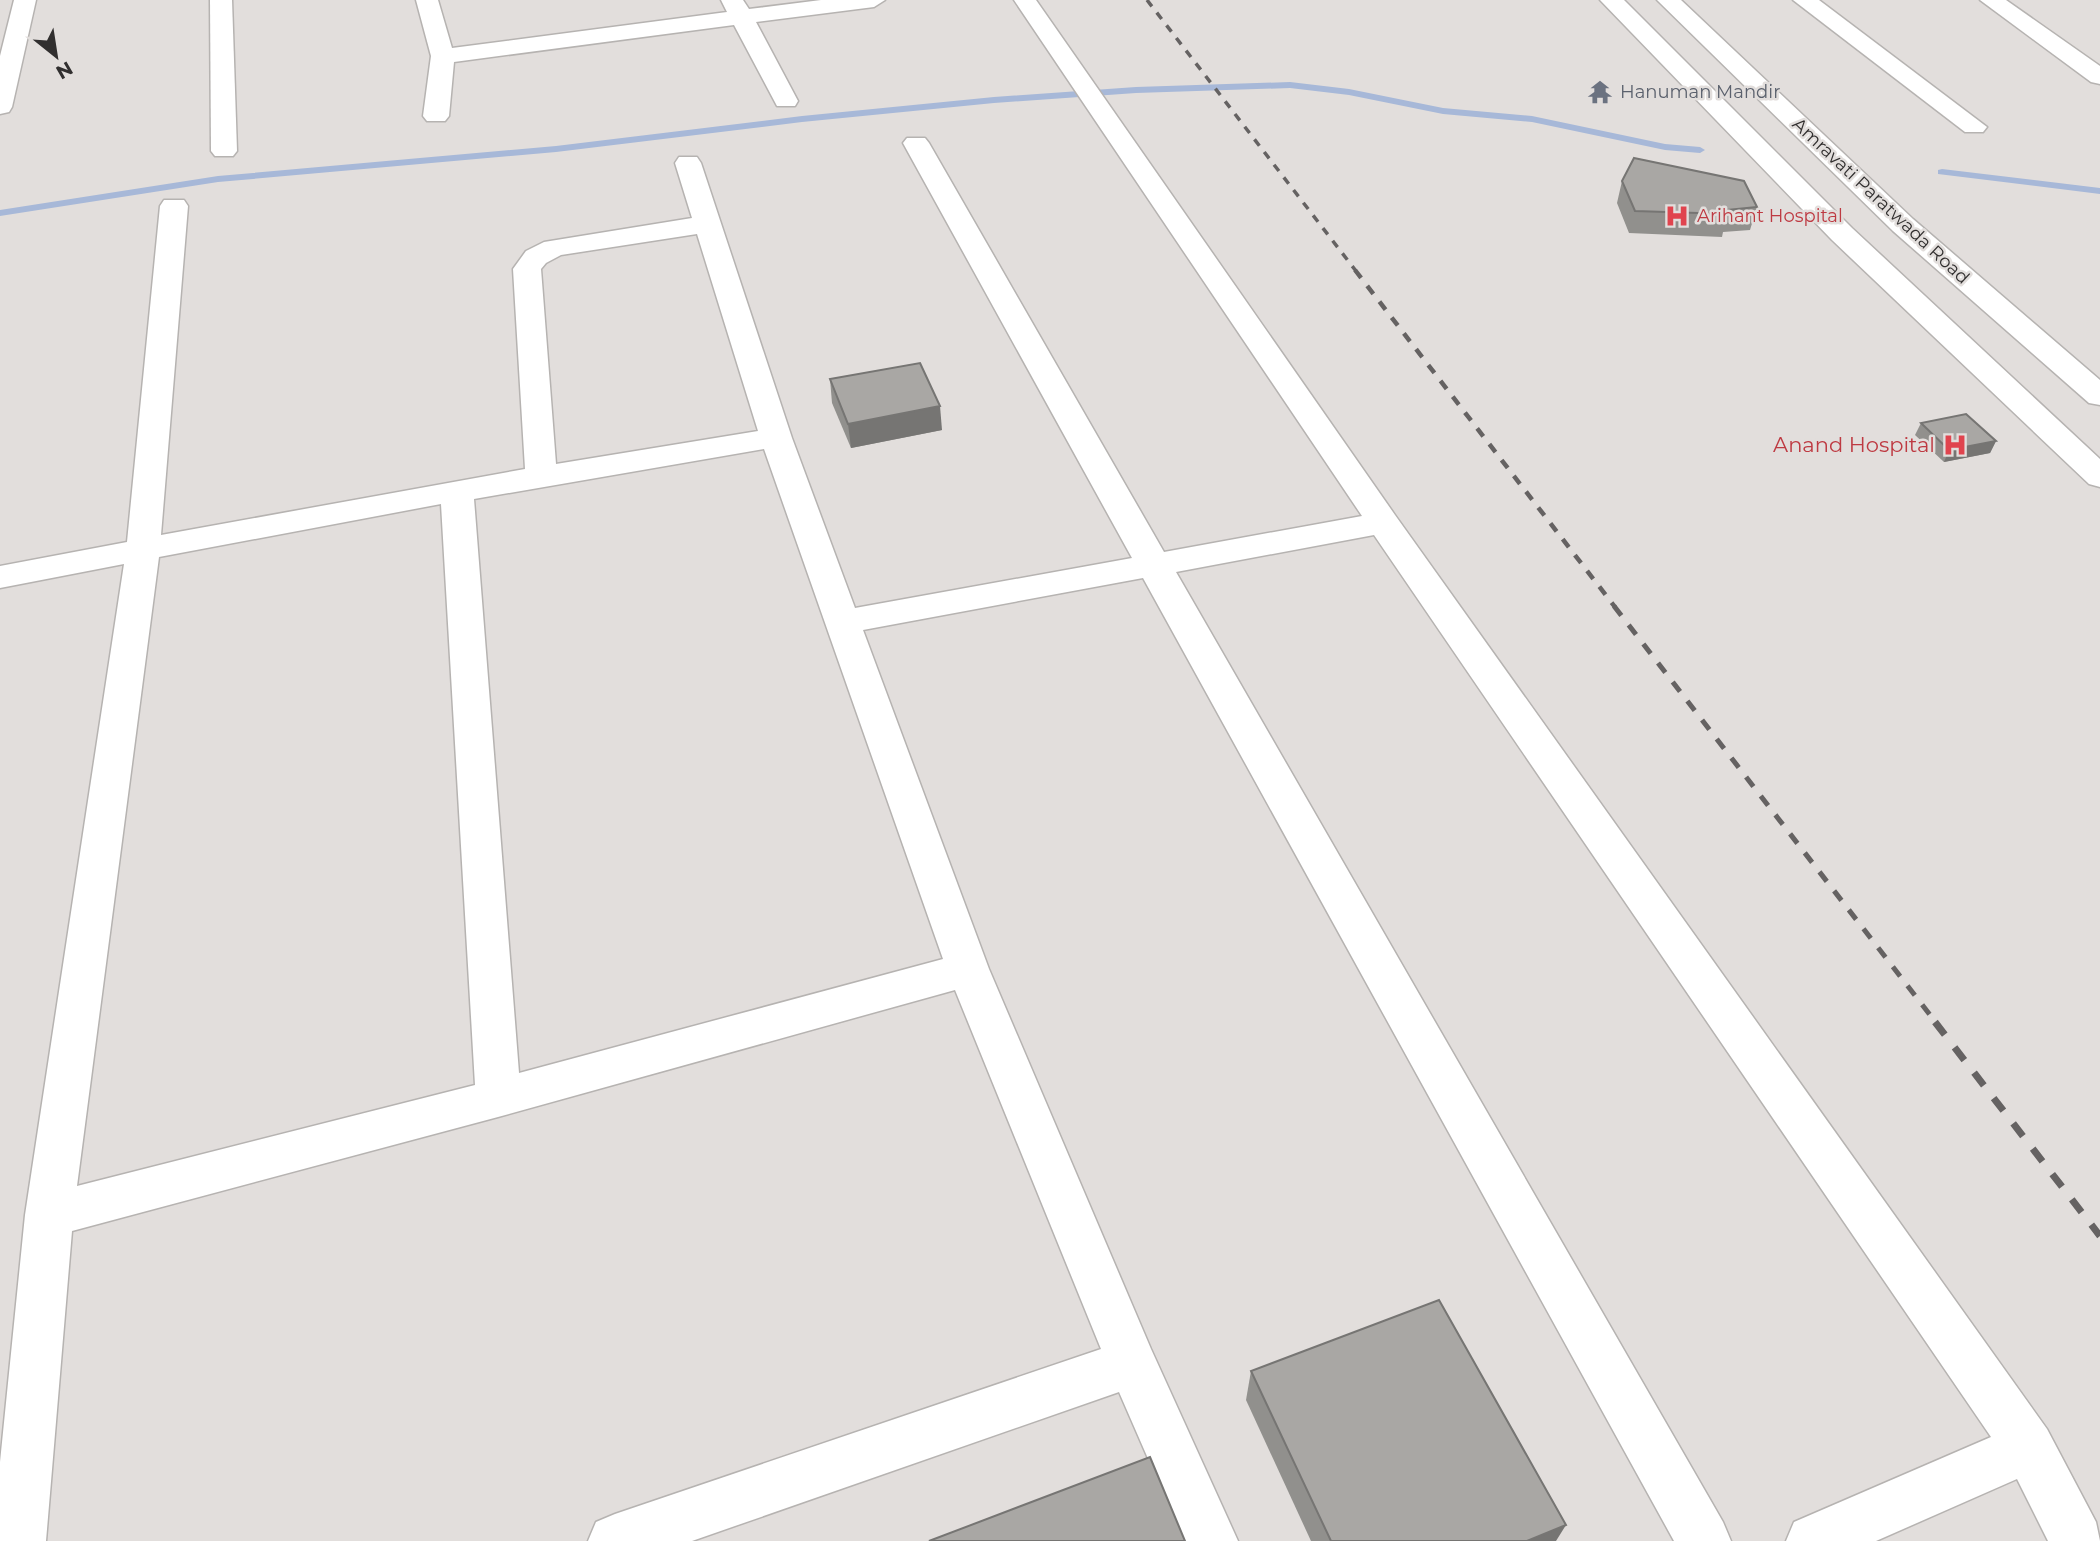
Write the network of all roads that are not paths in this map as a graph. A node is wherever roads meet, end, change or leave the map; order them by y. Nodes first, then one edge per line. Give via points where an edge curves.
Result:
1 (25, 0) edge
2 (221, 0) edge
3 (874, 0) edge
4 (1025, 0) edge
5 (1611, 0) edge
6 (1668, 0) edge
7 (1804, 0) edge
8 (1991, 0) edge
9 (432, 1) edge
10 (736, 9) edge
11 (443, 56) junction
12 (2100, 77) edge
13 (786, 101) dead end
14 (0, 107) edge
15 (436, 116) dead end
16 (1974, 127) dead end
17 (1808, 134) junction
18 (1746, 137) junction
19 (916, 143) dead end
20 (224, 151) dead end
21 (688, 163) dead end
22 (174, 206) dead end
23 (708, 224) junction
24 (2100, 396) edge
25 (776, 438) junction
26 (541, 474) junction
27 (2100, 477) edge
28 (457, 493) junction
29 (1383, 523) junction
30 (143, 549) junction
31 (1154, 566) junction
32 (0, 578) edge
33 (843, 622) junction
34 (968, 969) junction
35 (498, 1098) junction
36 (49, 1215) junction
37 (1132, 1363) junction
38 (2029, 1447) junction
39 (675, 1531) edge
40 (19, 1541) edge
41 (615, 1541) edge
42 (1211, 1541) edge
43 (1704, 1541) edge
44 (1813, 1541) edge
45 (2077, 1541) edge

1 - 14 street
2 - 20 street
3 - 10 street
4 - 29 street
5 - 18 street
6 - 17 street, Amravati Paratwada Road
7 - 16 street
8 - 12 street
9 - 11 street
10 - 11 street
10 - 13 street
11 - 15 street
17 - 18 street
17 - 24 street, Amravati Paratwada Road via 1903,225
18 - 27 street
19 - 31 street
21 - 23 street
22 - 30 street
23 - 25 street
23 - 26 street via 554,248 536,257 527,269
25 - 26 street
25 - 33 street
26 - 28 street
28 - 30 street
28 - 35 street
29 - 31 street
29 - 38 street
30 - 32 street
30 - 36 street
31 - 33 street
31 - 43 street
33 - 34 street
34 - 35 street
34 - 37 street
35 - 36 street
36 - 40 street
37 - 39 street
37 - 42 street
38 - 44 street
38 - 45 street
39 - 41 street

